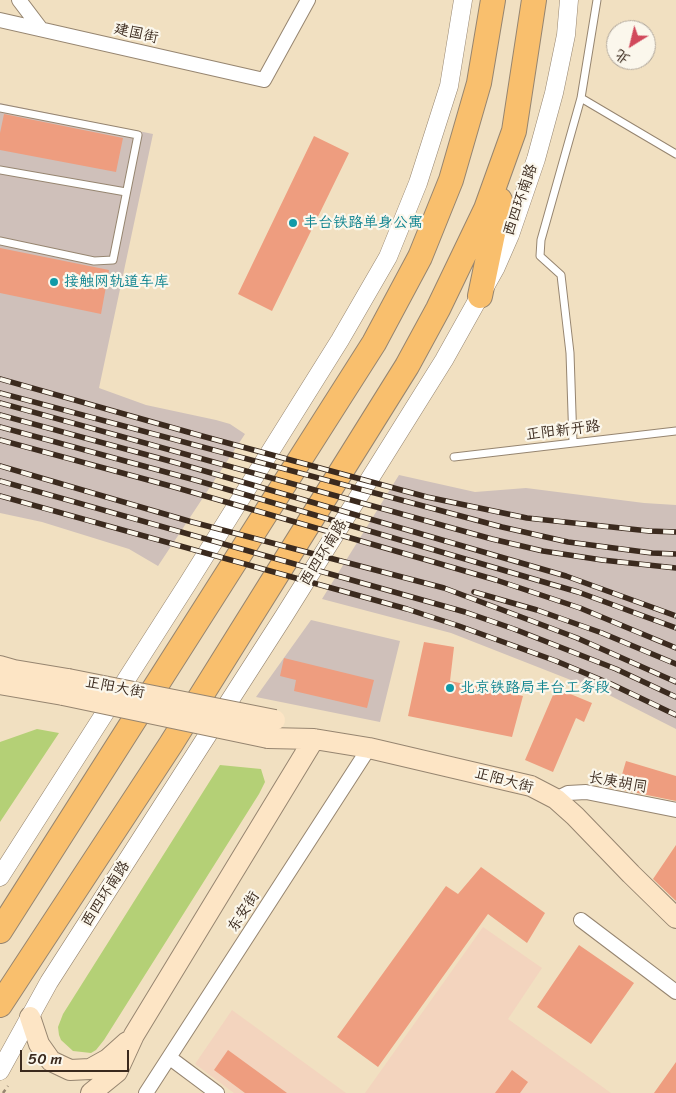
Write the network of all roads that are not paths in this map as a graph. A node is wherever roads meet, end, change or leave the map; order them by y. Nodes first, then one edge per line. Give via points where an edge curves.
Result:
1 (19, 0) edge
2 (308, 0) edge
3 (463, 0) edge
4 (493, 0) edge
5 (534, 0) edge
6 (569, 0) edge
7 (597, 0) edge
8 (0, 20) edge
9 (41, 29) junction
10 (581, 98) junction
11 (0, 108) edge
12 (514, 131) junction
13 (676, 154) edge
14 (0, 170) edge
15 (126, 192) junction
16 (0, 241) edge
17 (480, 296) junction
18 (676, 431) edge
19 (573, 443) junction
20 (454, 457) dead end
21 (4, 679) edge
22 (314, 738) junction
23 (369, 748) junction
24 (556, 799) junction
25 (676, 810) edge
26 (0, 877) edge
27 (676, 918) edge
28 (580, 920) dead end
29 (0, 931) edge
30 (676, 992) edge
31 (0, 1005) edge
32 (30, 1017) junction
33 (134, 1035) junction
34 (170, 1058) junction
35 (0, 1071) edge
36 (91, 1093) edge
37 (146, 1093) edge
38 (217, 1093) edge

1 - 9 street
2 - 9 street, 建国街 via 264,80
3 - 26 street via 448,86 418,183 388,257 293,416
4 - 29 highway via 479,83 451,180 420,258 374,343
5 - 12 highway, 西四环南路
6 - 17 street, 西四环南路 via 566,35 536,159 510,235
7 - 10 lane
8 - 9 street, 建国街
10 - 13 lane
10 - 19 lane via 541,240 540,256 562,276 570,353
11 - 15 lane via 138,135
12 - 17 highway
12 - 31 highway, 西四环南路 via 486,210 407,366 171,744
14 - 15 lane
15 - 16 lane via 113,260 94,262
17 - 32 street, 西四环南路 via 429,385 54,974
18 - 19 lane, 正阳新开路
19 - 20 lane, 正阳新开路
21 - 22 main road, 正阳大街, bridge via 66,687
22 - 23 main road, 正阳大街
22 - 33 main road
23 - 24 main road, 正阳大街 via 531,786
23 - 34 street, 东安街
24 - 25 street, 长庚胡同 via 568,792 586,792
24 - 27 main road, 正阳大街
28 - 30 street
32 - 33 main road via 39,1044 51,1061 70,1070 90,1070 108,1059
32 - 35 street, 西四环南路
33 - 36 main road via 117,1072
34 - 37 street, 东安街
34 - 38 street

